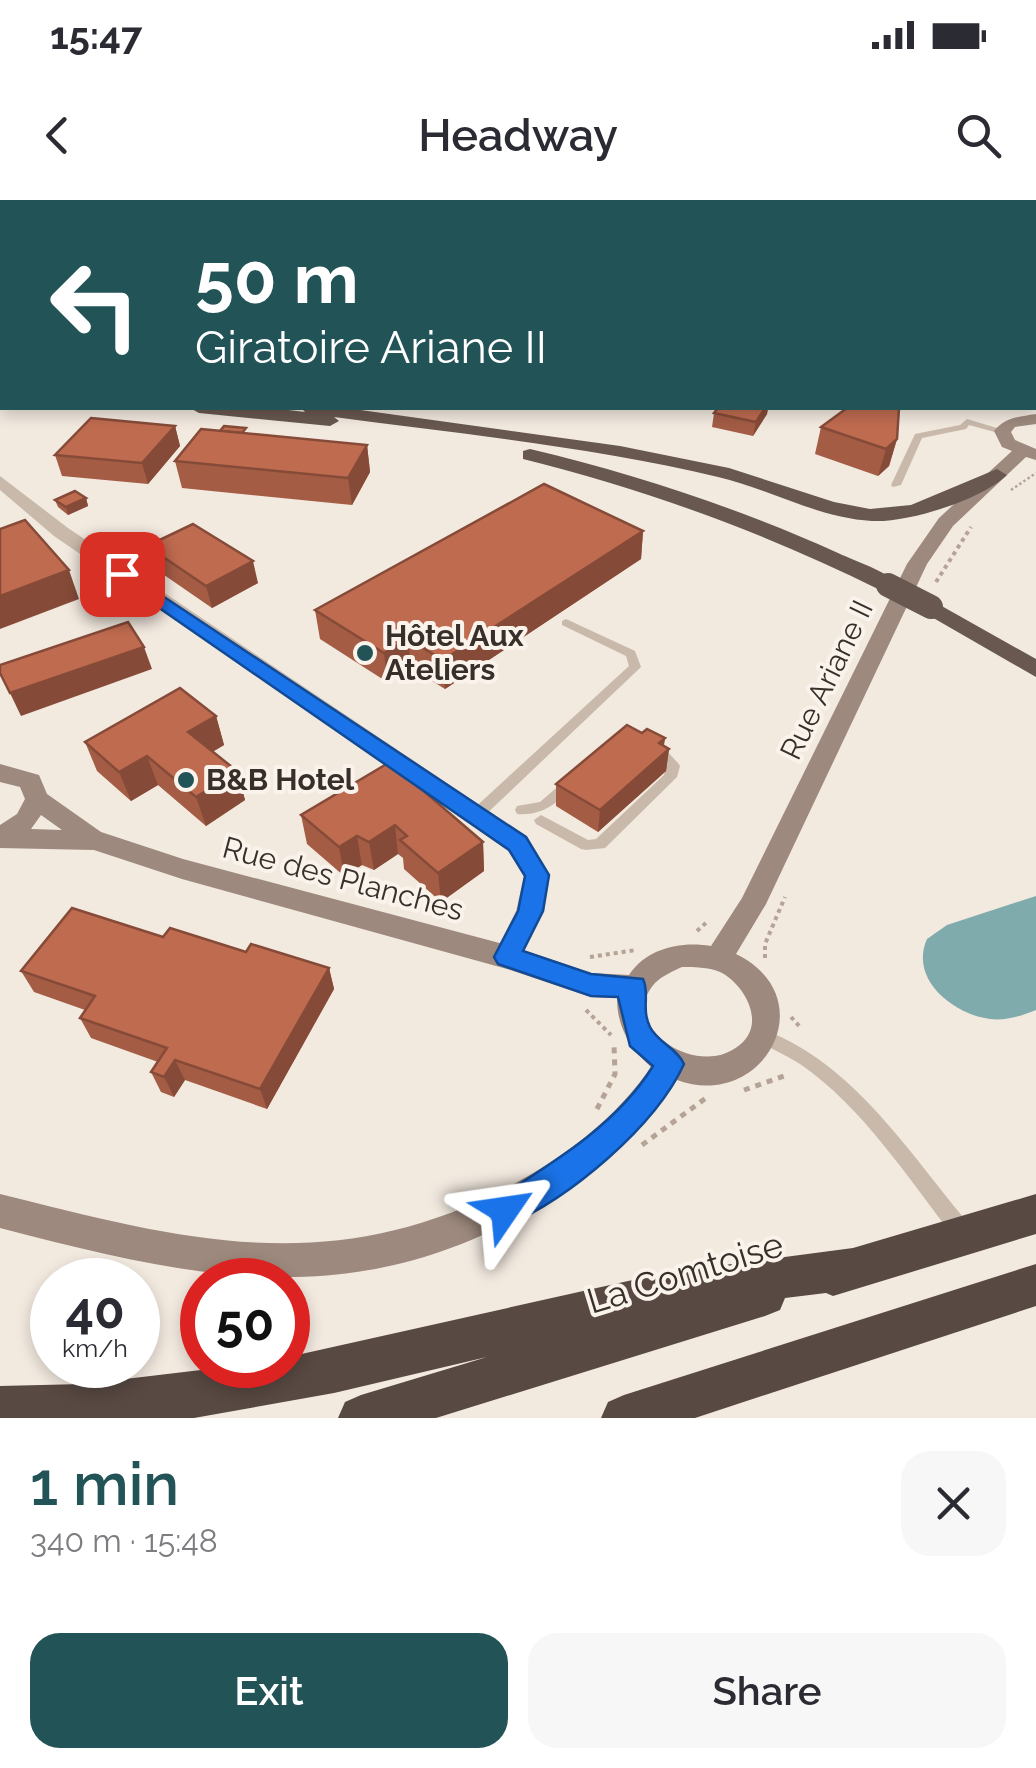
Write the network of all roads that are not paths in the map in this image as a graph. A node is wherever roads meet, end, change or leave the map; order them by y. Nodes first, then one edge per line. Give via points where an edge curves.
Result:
1 (217, 410) edge
2 (252, 410) edge
3 (324, 410) edge
4 (1036, 418) edge
5 (365, 426) junction
6 (436, 426) junction
7 (1002, 430) junction
8 (1029, 453) edge
9 (0, 481) edge
10 (1001, 485) junction
11 (896, 486) dead end
12 (891, 578) junction
13 (932, 598) junction
14 (566, 623) dead end
15 (1036, 648) edge
16 (1036, 669) edge
17 (643, 742) edge
18 (0, 772) edge
19 (576, 778) edge
20 (37, 799) junction
21 (522, 810) dead end
22 (474, 816) junction
23 (541, 820) dead end
24 (0, 838) edge
25 (95, 840) junction
26 (507, 957) junction
27 (718, 959) junction
28 (634, 987) junction
29 (765, 1037) junction
30 (670, 1064) junction
31 (0, 1211) edge
32 (1036, 1214) edge
33 (966, 1236) junction
34 (852, 1269) junction
35 (1036, 1285) edge
36 (0, 1409) edge
37 (361, 1418) edge
38 (624, 1418) edge

1 - 5 highway
2 - 5 highway
3 - 6 highway
4 - 7 main road
5 - 12 highway via 493,447 647,486
6 - 10 highway via 722,472 867,514 924,508
6 - 12 highway via 652,475 766,514
7 - 8 main road via 1008,443
7 - 11 lane via 967,422 918,436
8 - 10 main road, Rue Ariane II
9 - 22 street via 61,532
10 - 27 main road, Rue Ariane II via 946,522 917,564 752,904
12 - 13 highway, bridge
13 - 15 highway
13 - 16 highway
14 - 22 lane via 631,654 635,667
17 - 23 lane via 667,756 674,770 600,844 586,845
18 - 20 main road via 30,781
19 - 21 lane via 544,806
20 - 24 main road via 26,820
20 - 25 main road
22 - 26 street via 503,827 537,875 530,911
24 - 25 main road
25 - 26 main road, Rue des Planches
26 - 28 main road, Rue des Planches via 591,985
27 - 28 main road via 678,955 659,961
27 - 29 main road via 753,983 764,1000
28 - 30 main road via 630,1003 639,1037
29 - 30 main road via 738,1066 716,1072
29 - 33 lane via 808,1060 839,1088
30 - 31 main road via 649,1099 571,1169 505,1210 390,1252 290,1264 194,1257
32 - 33 highway, La Comtoise
33 - 34 highway, La Comtoise
34 - 36 highway via 670,1293 221,1390
34 - 37 highway, La Comtoise
35 - 38 highway

